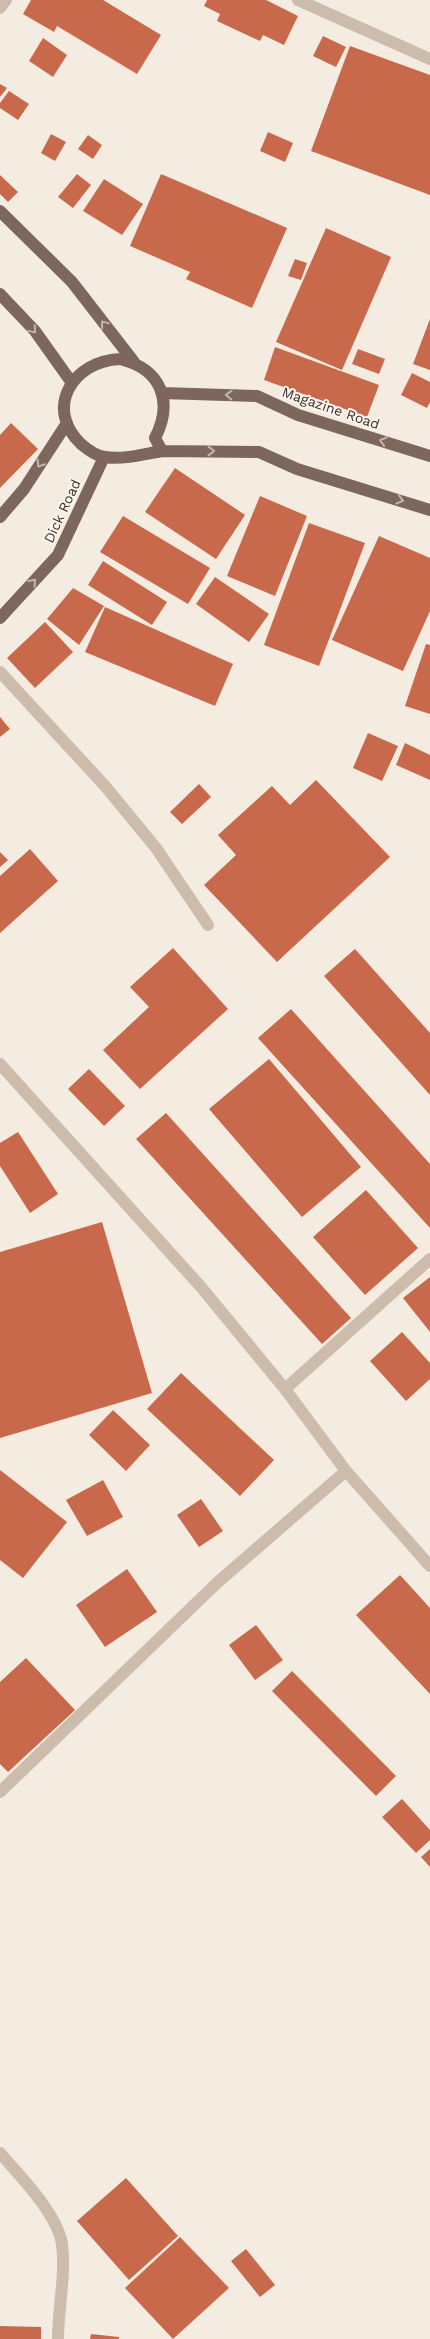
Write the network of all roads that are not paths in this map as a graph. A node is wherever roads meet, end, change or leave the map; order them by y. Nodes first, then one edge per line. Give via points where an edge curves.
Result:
1 (6, 0) edge
2 (298, 0) edge
3 (0, 8) edge
4 (430, 59) edge
5 (0, 211) edge
6 (0, 294) edge
7 (134, 362) junction
8 (72, 383) junction
9 (162, 394) junction
10 (67, 423) junction
11 (162, 451) junction
12 (430, 456) edge
13 (104, 457) junction
14 (430, 510) edge
15 (0, 517) edge
16 (0, 618) edge
17 (0, 672) edge
18 (208, 925) dead end
19 (0, 1064) edge
20 (430, 1259) edge
21 (285, 1389) junction
22 (346, 1471) junction
23 (430, 1566) edge
24 (0, 1792) edge
25 (0, 2153) edge
26 (58, 2339) edge

1 - 3 street
2 - 4 street
7 -> 5 main road via 72,282
6 -> 8 main road via 35,332
7 - 8 main road via 120,359 99,362 81,372
7 - 9 main road via 151,375
8 - 10 main road via 64,410
9 - 11 main road via 165,409 155,438
12 -> 9 main road, Magazine Road via 298,415 257,396
10 - 13 main road via 75,438 88,450
10 -> 15 main road via 24,489
11 - 13 main road
11 -> 14 main road via 259,452 297,469
16 -> 13 main road, Dick Road via 58,555
17 - 18 street via 106,786 156,848
19 - 21 street via 200,1287
20 - 21 street
21 - 22 street
22 - 23 street
22 - 24 street via 218,1582
25 - 26 street via 57,2226 62,2243 63,2269

